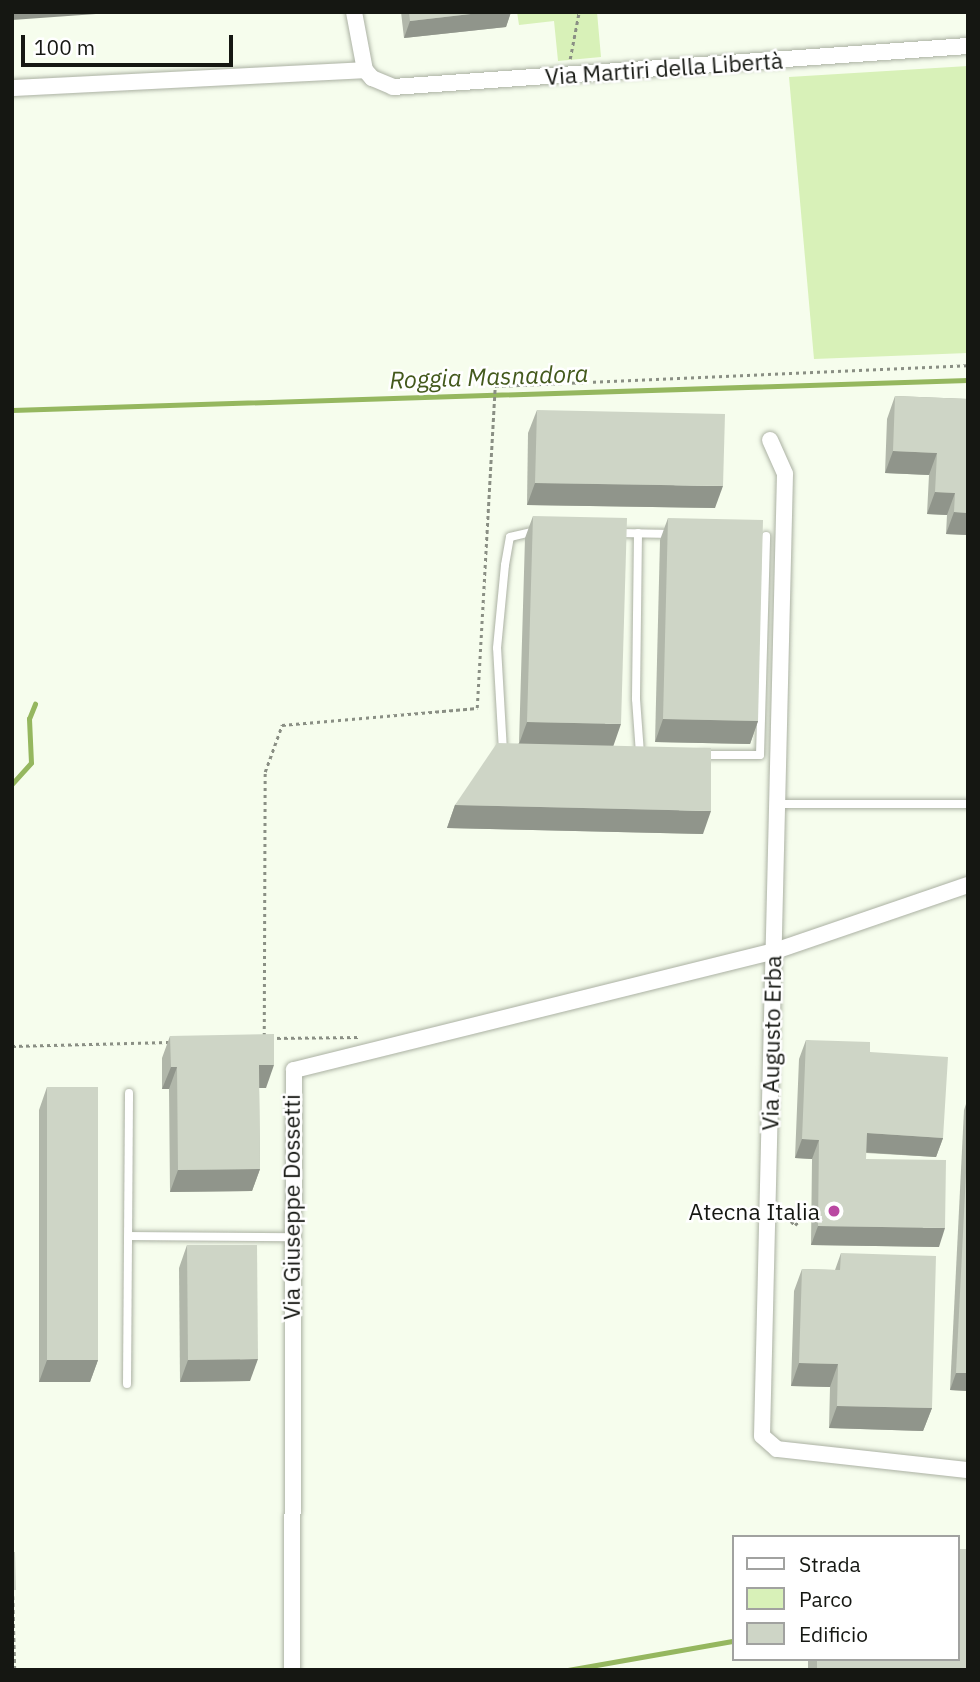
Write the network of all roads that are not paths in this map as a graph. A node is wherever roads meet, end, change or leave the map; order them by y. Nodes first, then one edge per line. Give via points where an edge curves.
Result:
1 (354, 12) edge
2 (968, 46) edge
3 (365, 70) junction
4 (12, 88) edge
5 (770, 440) dead end
6 (549, 532) edge
7 (603, 533) edge
8 (638, 533) junction
9 (679, 534) edge
10 (754, 535) edge
11 (766, 536) junction
12 (784, 536) junction
13 (504, 754) edge
14 (653, 754) edge
15 (694, 754) edge
16 (776, 804) junction
17 (968, 804) edge
18 (968, 886) edge
19 (772, 952) junction
20 (129, 1093) dead end
21 (128, 1236) junction
22 (291, 1237) junction
23 (127, 1384) dead end
24 (968, 1470) edge
25 (292, 1670) edge

1 - 3 street
2 - 3 street, Via Martiri della Libertà via 393,87
3 - 4 street
5 - 12 street, Via Augusto Erba via 785,474
6 - 13 lane via 523,531 510,537 497,648
7 - 8 lane
8 - 9 lane
8 - 14 lane via 639,753
10 - 11 lane
11 - 12 lane
11 - 15 lane via 760,755
12 - 16 street, Via Augusto Erba
16 - 17 lane
16 - 19 street, Via Augusto Erba
18 - 19 street, Via Giuseppe Dossetti
19 - 22 street, Via Giuseppe Dossetti via 299,1067 292,1073
19 - 24 street, Via Augusto Erba via 762,1436 776,1450
20 - 21 lane
21 - 22 lane
21 - 23 lane
22 - 25 street, Via Giuseppe Dossetti

